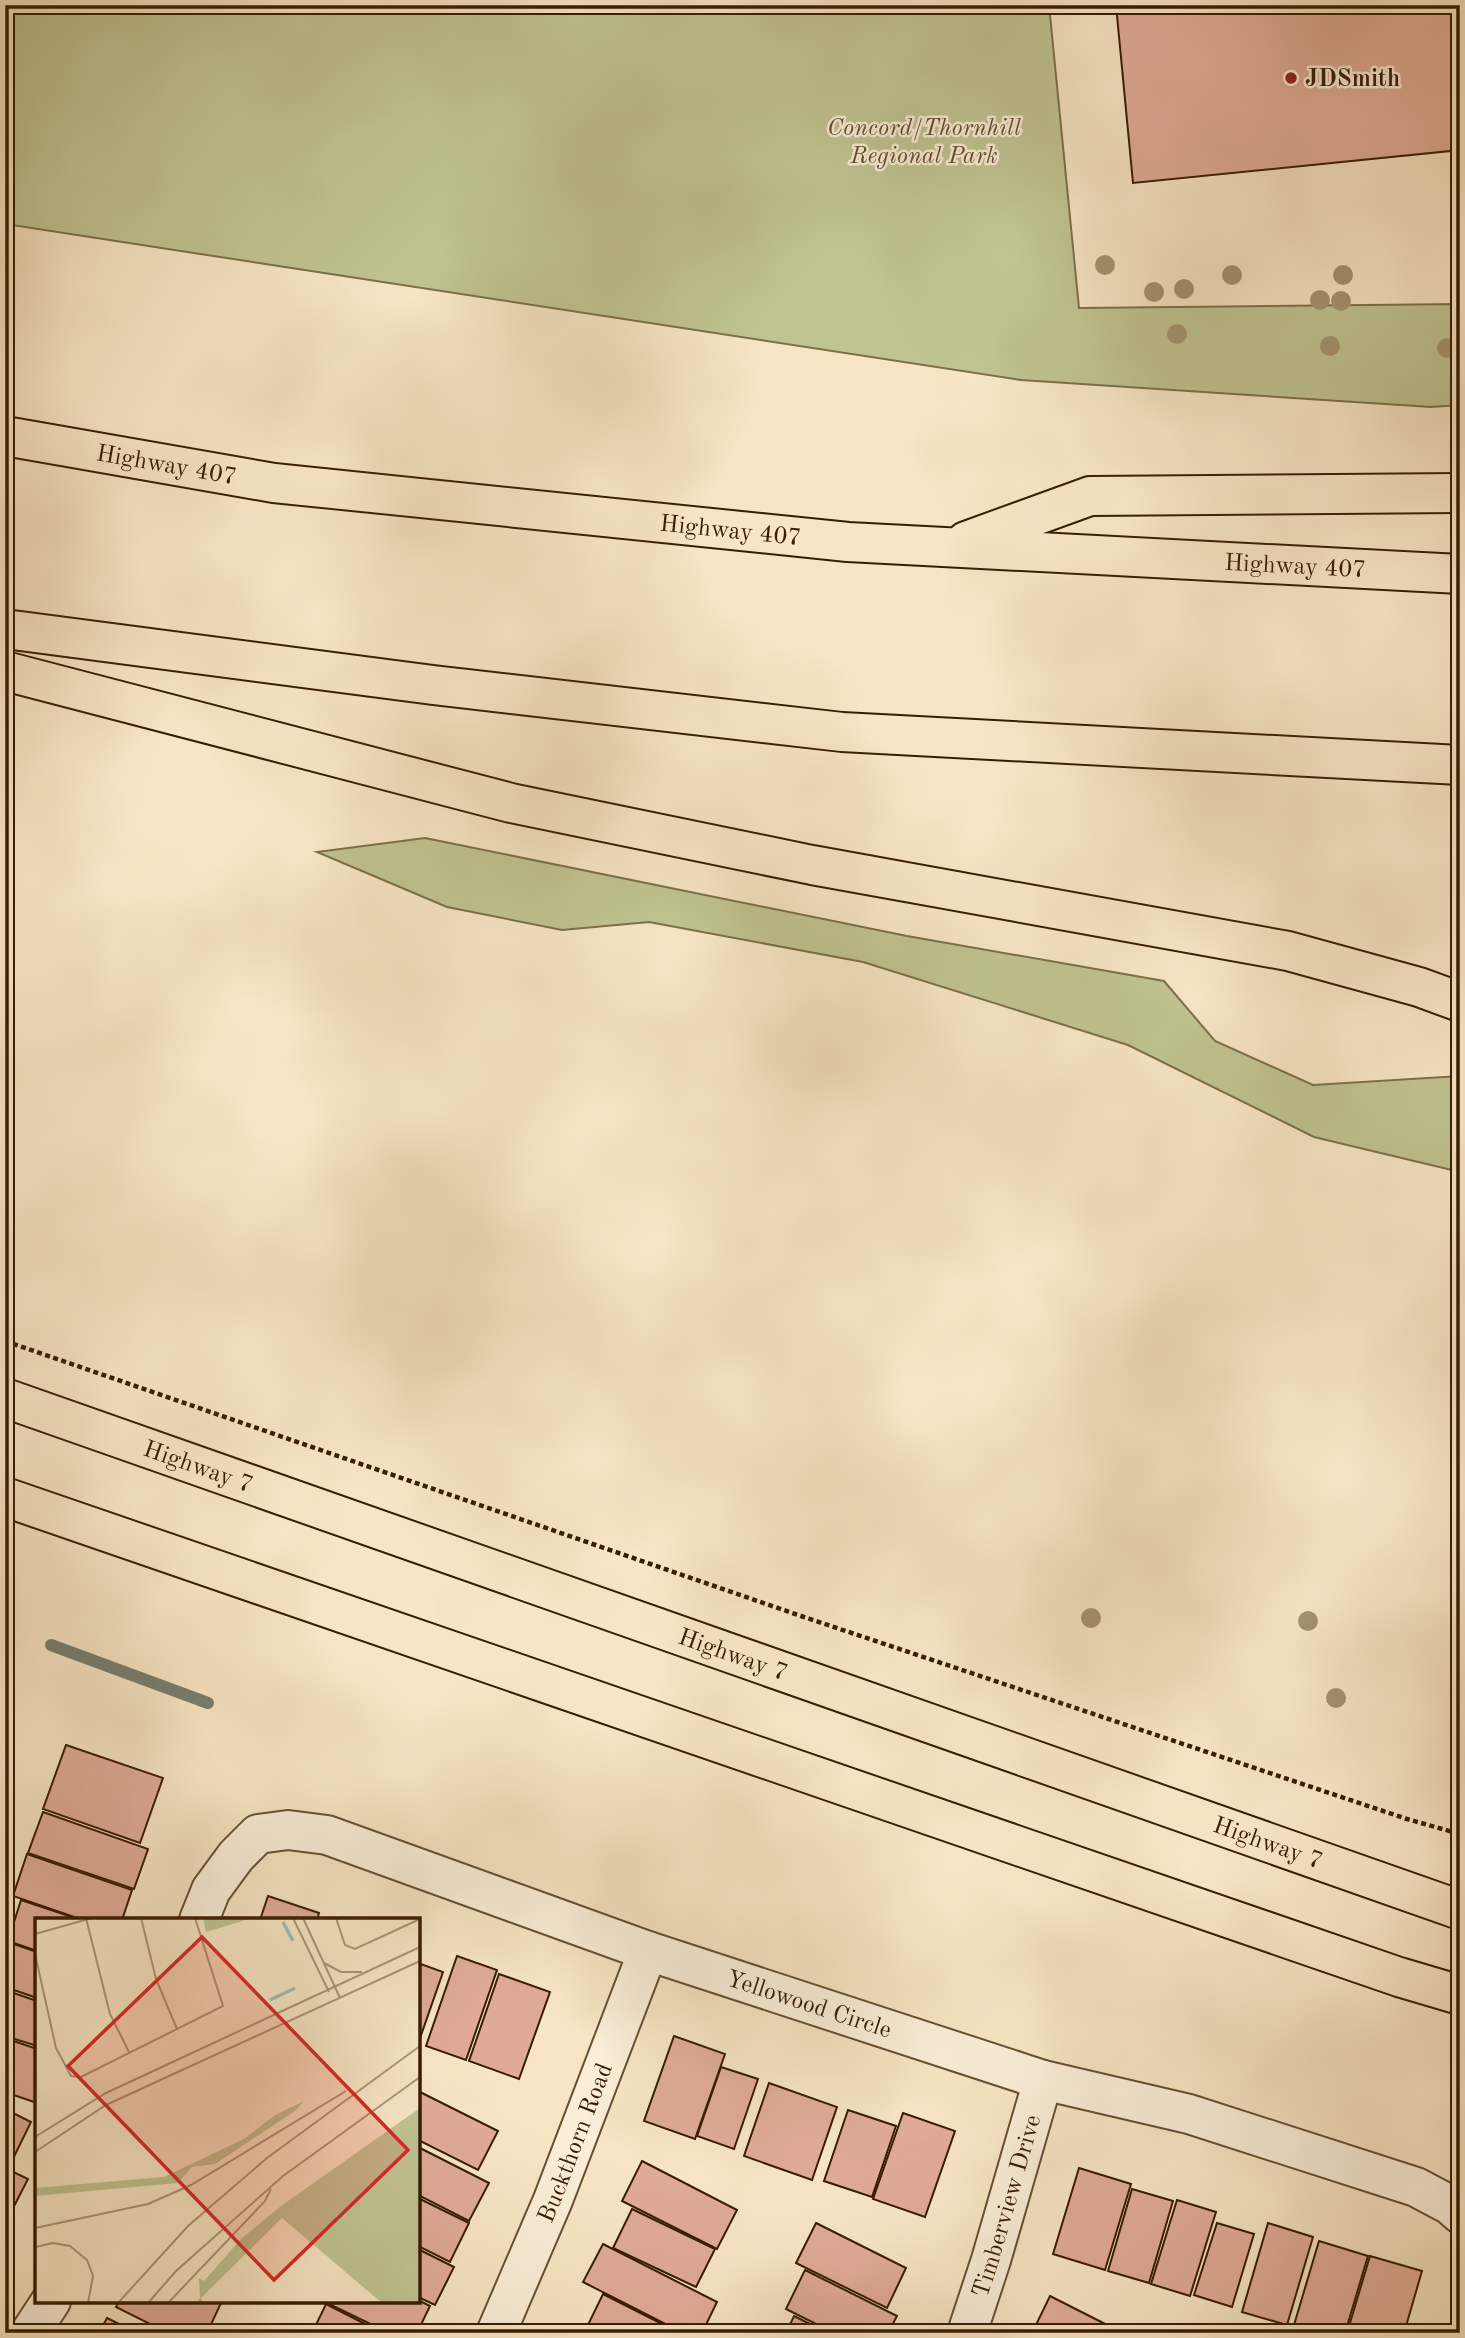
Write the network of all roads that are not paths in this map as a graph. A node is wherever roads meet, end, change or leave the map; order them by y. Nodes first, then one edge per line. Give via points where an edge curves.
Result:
1 (5, 436) edge
2 (1460, 493) edge
3 (951, 547) junction
4 (1460, 574) edge
5 (5, 629) edge
6 (5, 671) edge
7 (1460, 765) edge
8 (1460, 1003) edge
9 (5, 1398) edge
10 (5, 1497) edge
11 (1460, 1910) edge
12 (201, 1918) edge
13 (648, 1951) junction
14 (1460, 1995) edge
15 (1043, 2080) junction
16 (1460, 2214) edge
17 (50, 2303) edge
18 (30, 2333) edge
19 (496, 2333) edge
20 (967, 2333) edge

1 - 3 main road, Highway 407 via 274,482 848,542
2 - 3 main road via 1090,496
3 - 4 main road, Highway 407
5 - 7 main road via 842,732
6 - 8 main road via 511,803 812,865 1288,951
9 - 11 main road, Highway 7
10 - 14 main road
12 - 13 street, Yellowood Circle via 211,1890 236,1856 258,1834 288,1830 327,1835
13 - 15 street, Yellowood Circle
13 - 19 street, Buckthorn Road via 554,2200
15 - 16 street, Yellowood Circle via 1227,2126 1416,2188
15 - 20 street, Timberview Drive
17 - 18 street

